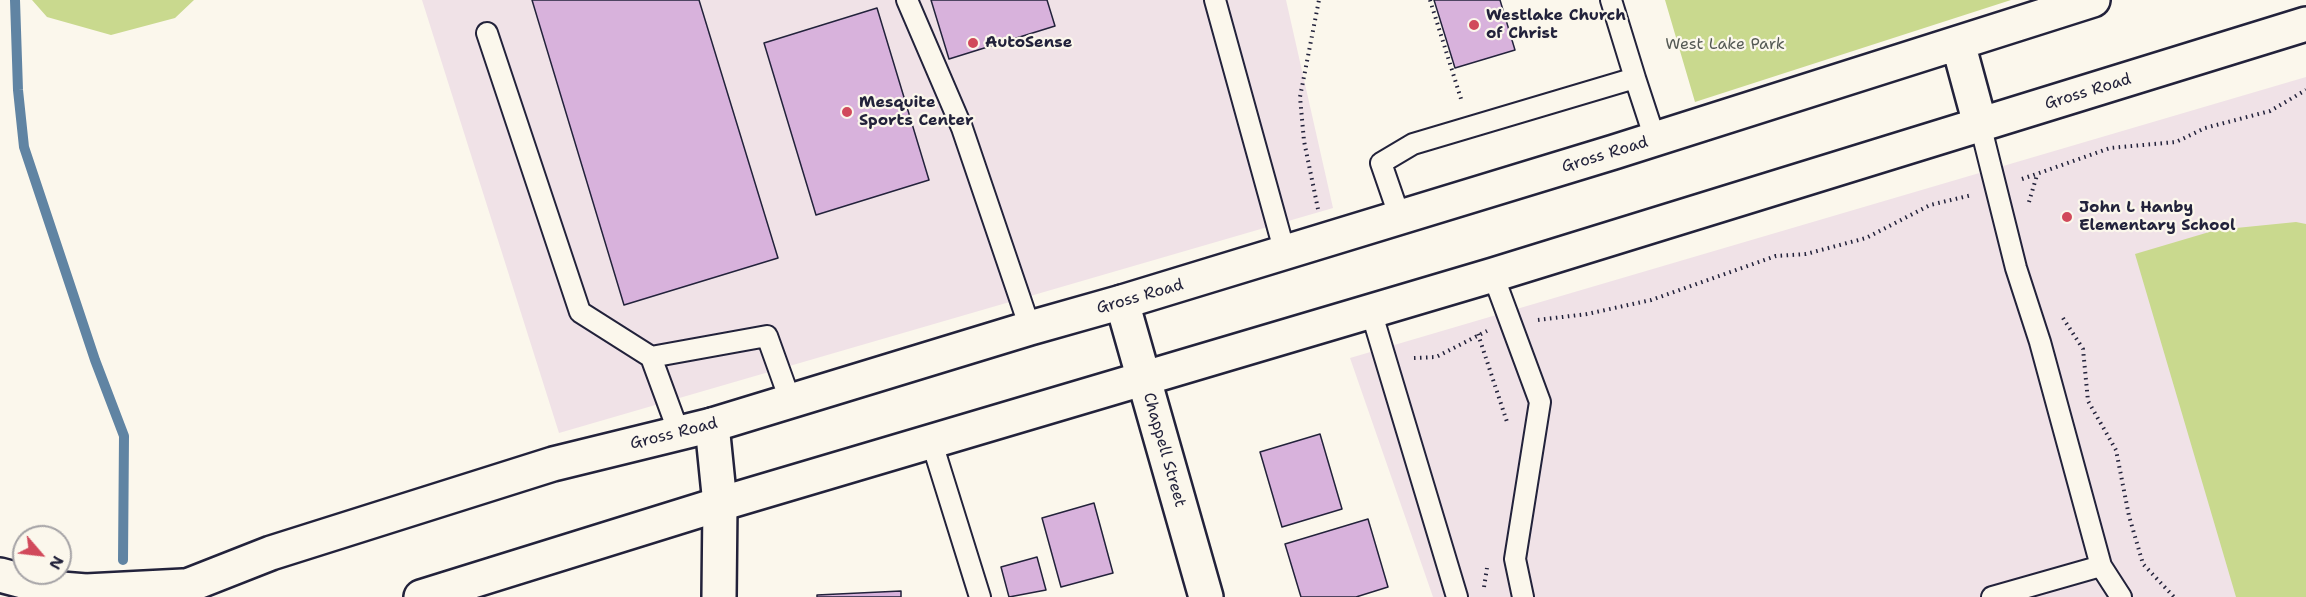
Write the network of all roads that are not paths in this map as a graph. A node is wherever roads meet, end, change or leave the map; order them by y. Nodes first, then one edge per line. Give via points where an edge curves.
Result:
1 (907, 0) edge
2 (1215, 0) edge
3 (1611, 0) edge
4 (2093, 0) edge
5 (2306, 24) edge
6 (487, 33) dead end
7 (1958, 43) junction
8 (1635, 78) junction
9 (1980, 124) junction
10 (1655, 139) junction
11 (1400, 218) junction
12 (1285, 253) junction
13 (1493, 275) junction
14 (1122, 302) junction
15 (1371, 311) junction
16 (1030, 327) junction
17 (651, 357) junction
18 (1144, 380) junction
19 (790, 400) junction
20 (712, 425) junction
21 (679, 434) junction
22 (932, 443) junction
23 (720, 504) junction
24 (2101, 566) junction
25 (0, 575) edge
26 (172, 592) edge
27 (422, 597) edge
28 (719, 597) edge
29 (980, 597) edge
30 (1206, 597) edge
31 (1457, 597) edge
32 (1523, 597) edge
33 (1992, 597) edge
34 (2121, 597) edge

1 - 16 lane via 962,128
2 - 12 lane
3 - 8 lane
4 - 7 main road, Gross Road
5 - 9 main road, Gross Road
6 - 17 lane via 580,312
7 - 9 main road
7 - 10 main road, Gross Road
8 - 10 lane
8 - 11 lane via 1413,144 1381,163
9 - 13 main road, Gross Road
9 - 24 lane
10 - 11 main road, Gross Road
11 - 12 main road, Gross Road
12 - 14 main road, Gross Road
13 - 15 main road, Gross Road
13 - 32 lane via 1540,402 1515,559
14 - 16 main road, Gross Road
14 - 18 main road, Chappell Street
15 - 18 main road, Gross Road
15 - 31 lane
16 - 19 main road, Gross Road
17 - 19 lane via 767,336
17 - 21 lane
18 - 22 main road, Gross Road
18 - 30 main road, Chappell Street
19 - 20 main road, Gross Road
20 - 21 main road, Gross Road
20 - 23 main road
21 - 26 main road, Gross Road via 553,464 271,553
22 - 23 main road, Gross Road
22 - 29 lane
23 - 27 main road, Gross Road
23 - 28 main road
24 - 33 lane
24 - 34 lane
25 - 26 main road, Gross Road via 49,588

